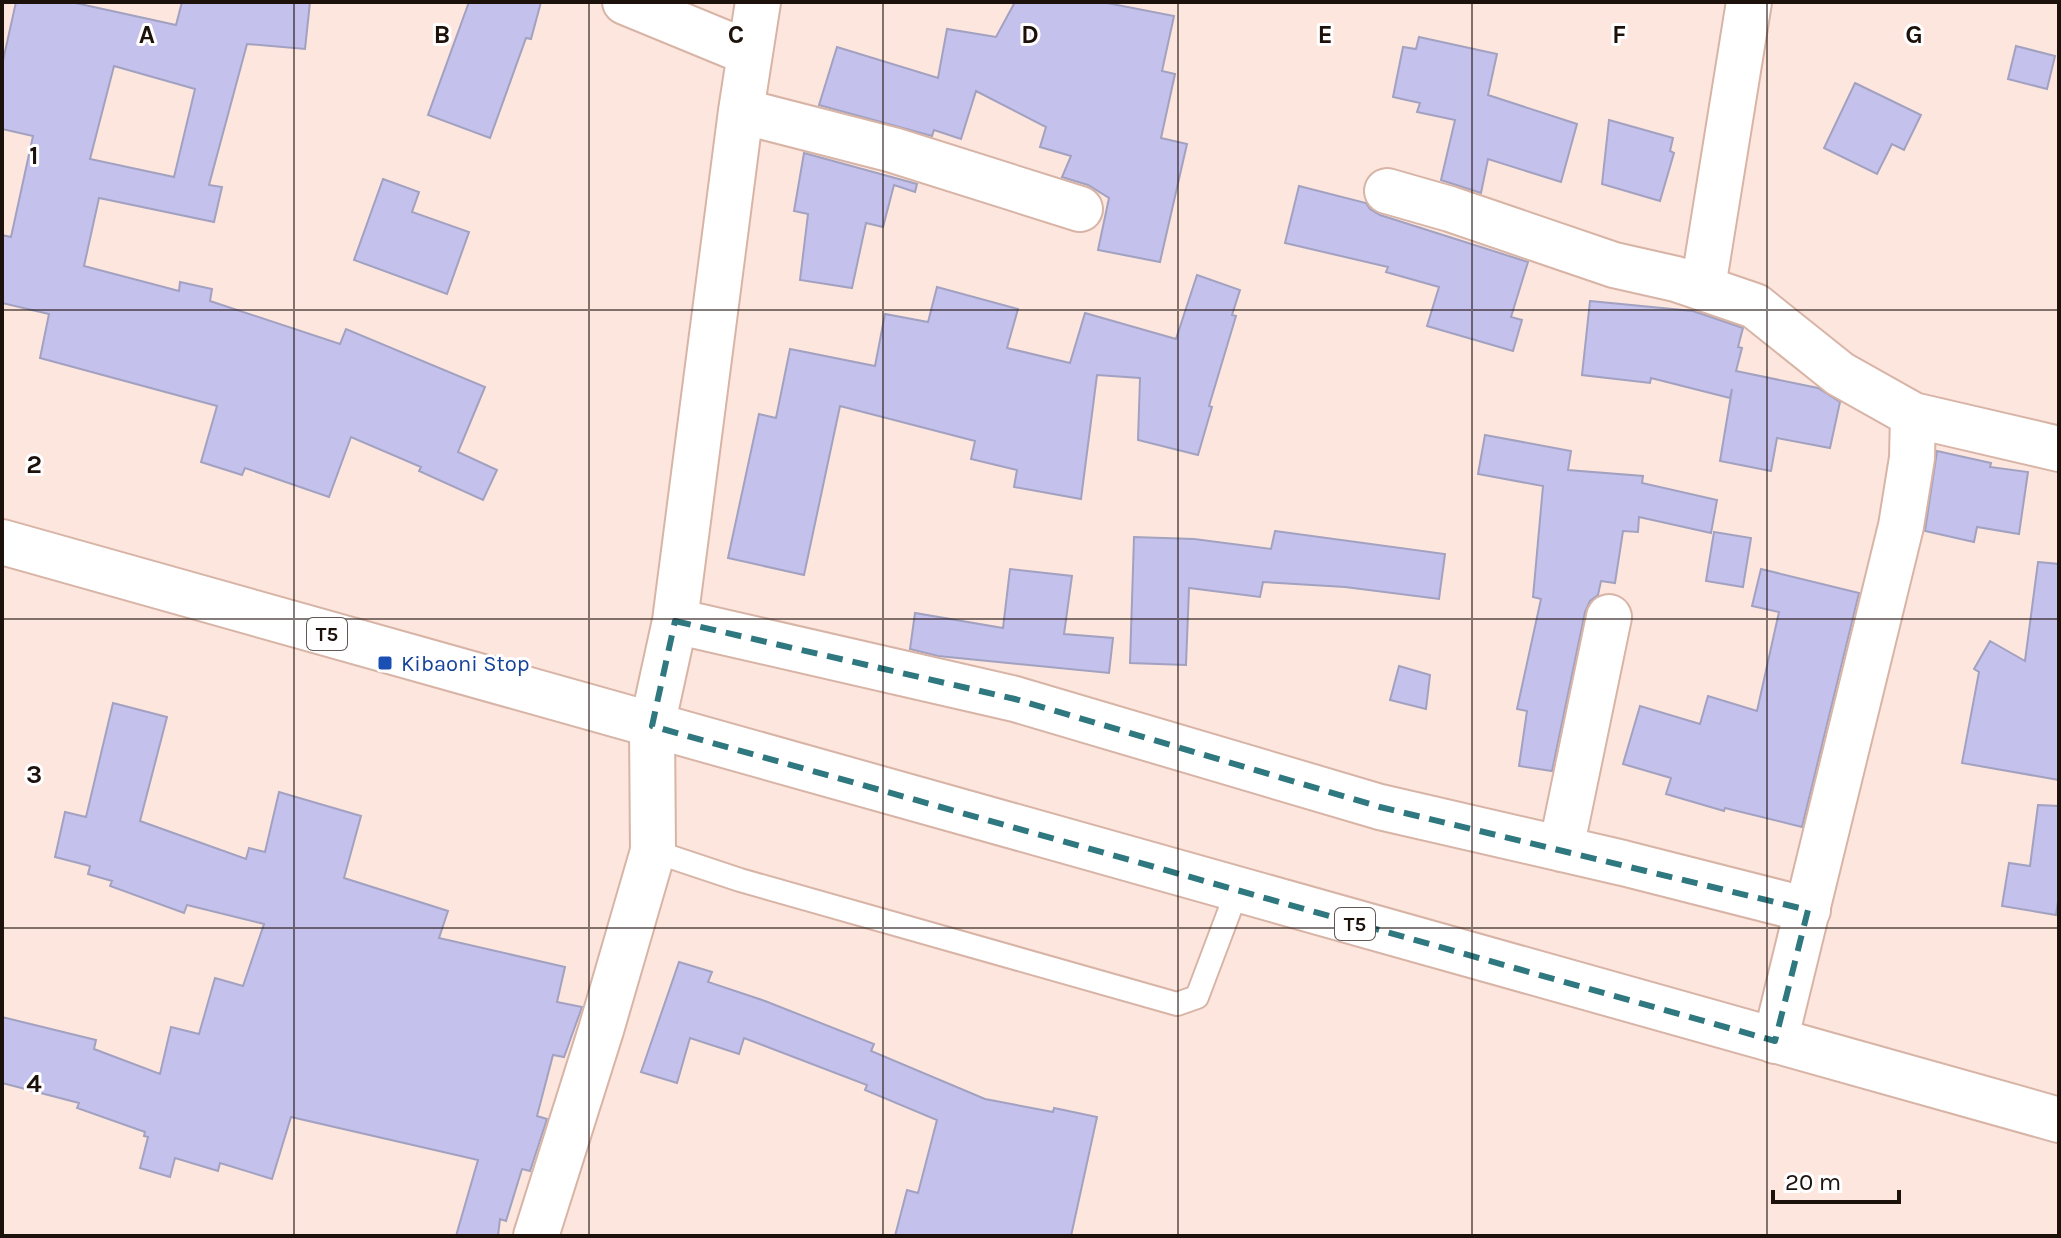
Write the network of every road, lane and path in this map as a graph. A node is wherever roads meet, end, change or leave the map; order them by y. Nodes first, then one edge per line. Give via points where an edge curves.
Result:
1 (625, 2) edge
2 (758, 2) edge
3 (1749, 2) edge
4 (749, 53) junction
5 (741, 111) junction
6 (1387, 191) dead end
7 (1080, 209) dead end
8 (1703, 287) junction
9 (1913, 415) junction
10 (2059, 449) edge
11 (2, 542) edge
12 (1609, 617) dead end
13 (675, 621) junction
14 (652, 726) junction
15 (1561, 849) junction
16 (653, 851) junction
17 (1237, 891) junction
18 (1808, 910) junction
19 (1775, 1041) junction
20 (2059, 1120) edge
21 (536, 1236) edge

1 - 4 main road
2 - 4 main road
3 - 8 main road
4 - 5 main road
5 - 7 main road via 893,150
5 - 13 main road
6 - 8 main road via 1614,265
8 - 9 main road via 1755,306 1840,374
9 - 10 main road
9 - 18 main road via 1901,526
11 - 14 main road, T5
12 - 15 main road
13 - 14 main road
13 - 15 main road via 1015,699 1380,807
14 - 16 main road
14 - 17 main road, T5
15 - 18 main road
16 - 17 lane via 755,885 1177,1004 1197,997
16 - 21 main road
17 - 19 main road, T5
18 - 19 main road
19 - 20 main road, T5

